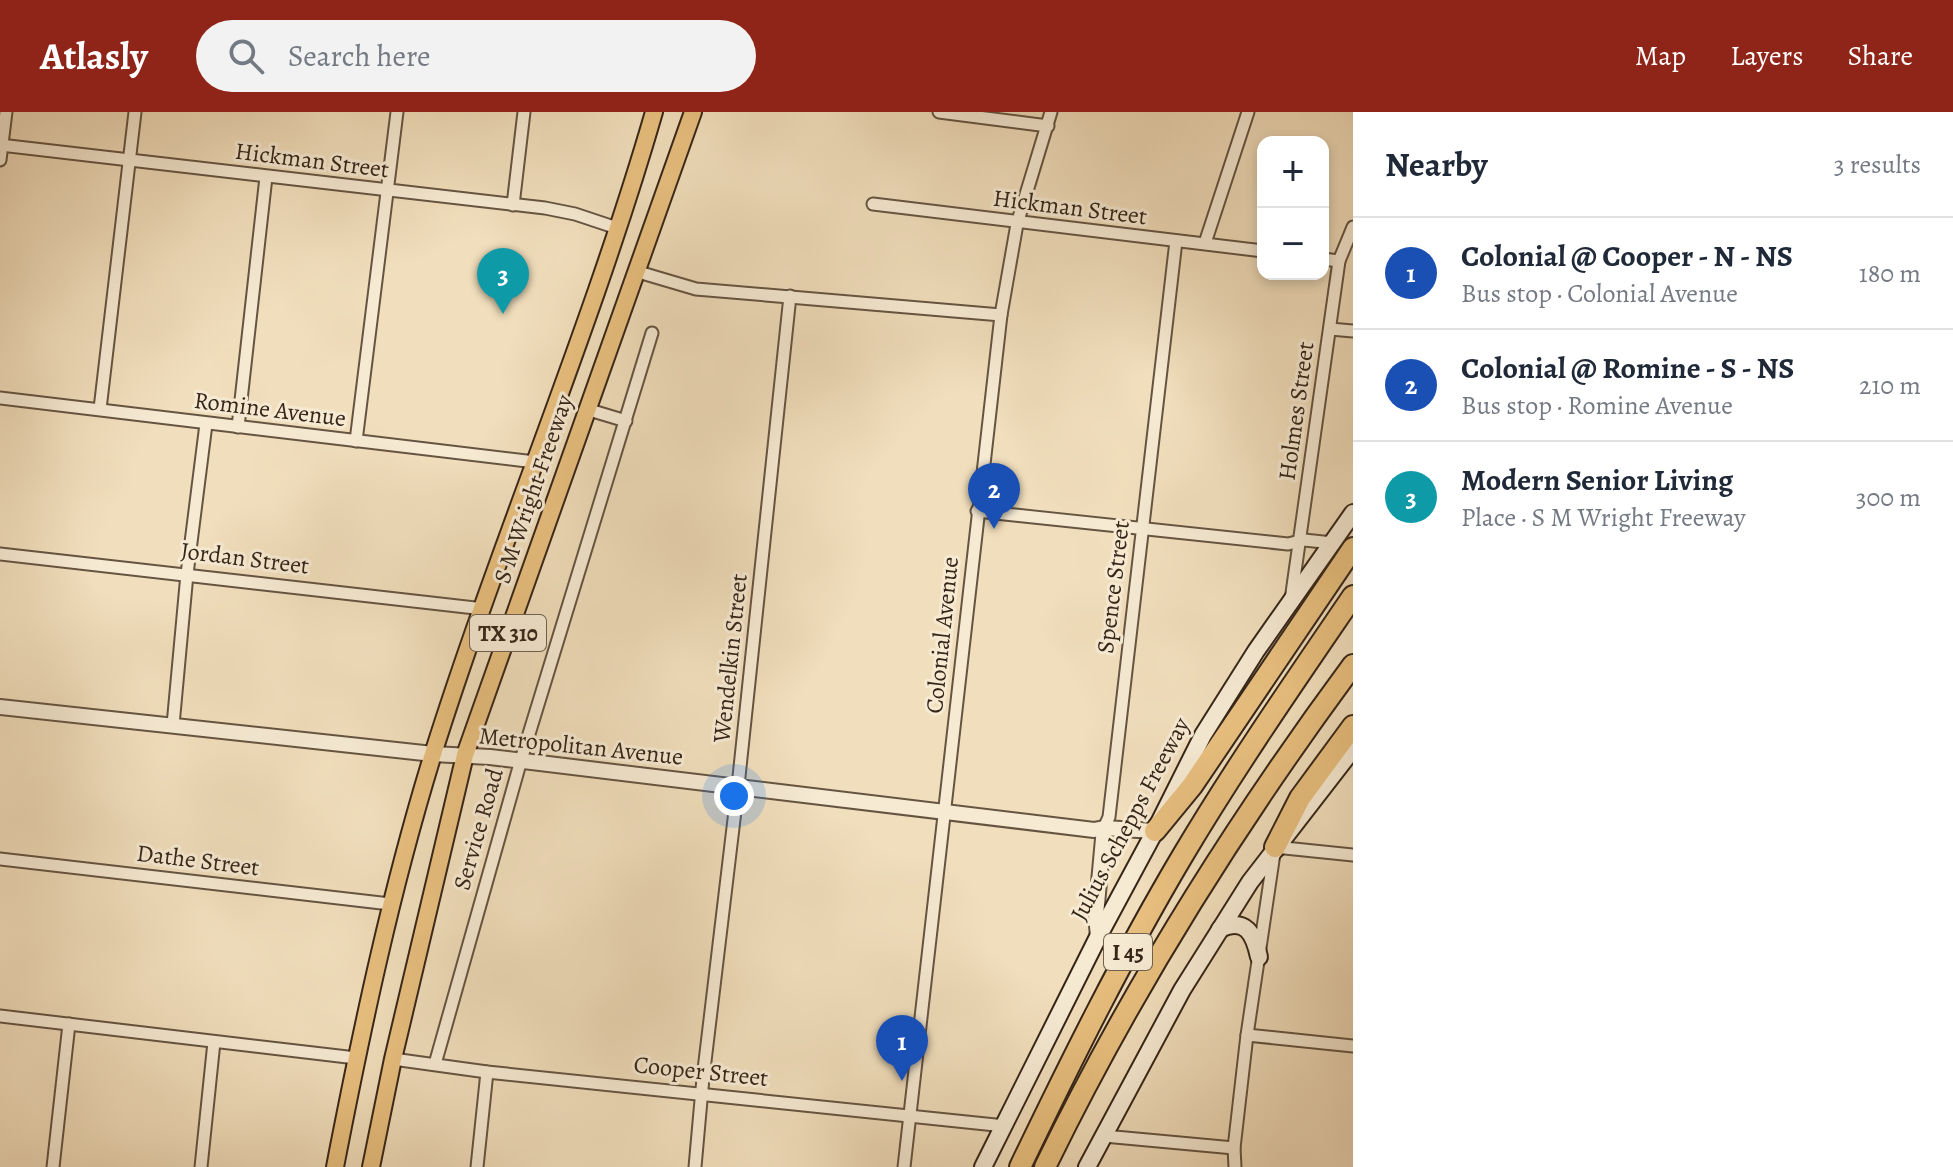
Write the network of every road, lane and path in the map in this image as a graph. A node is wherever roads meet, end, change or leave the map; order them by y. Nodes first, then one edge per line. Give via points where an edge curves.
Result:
1 (6, 112) edge
2 (135, 112) edge
3 (397, 112) edge
4 (524, 112) edge
5 (654, 112) edge
6 (693, 112) edge
7 (939, 112) edge
8 (1051, 112) edge
9 (1248, 112) edge
10 (1048, 126) junction
11 (1, 146) edge
12 (129, 159) junction
13 (0, 160) edge
14 (266, 177) junction
15 (387, 191) junction
16 (873, 204) dead end
17 (513, 205) junction
18 (1017, 224) junction
19 (1353, 227) edge
20 (617, 228) junction
21 (1176, 241) junction
22 (1205, 243) junction
23 (1257, 250) edge
24 (1329, 260) edge
25 (1339, 261) junction
26 (635, 271) junction
27 (790, 296) junction
28 (1001, 315) junction
29 (1330, 329) junction
30 (1353, 331) edge
31 (652, 333) dead end
32 (0, 398) edge
33 (100, 409) junction
34 (586, 409) junction
35 (626, 421) junction
36 (206, 424) junction
37 (238, 427) junction
38 (356, 441) junction
39 (535, 462) junction
40 (977, 511) junction
41 (1353, 513) edge
42 (1142, 530) junction
43 (1297, 542) junction
44 (1343, 546) edge
45 (0, 554) edge
46 (187, 574) junction
47 (1353, 596) edge
48 (1291, 602) junction
49 (484, 609) junction
50 (1353, 665) edge
51 (0, 707) edge
52 (173, 725) junction
53 (1353, 726) edge
54 (1353, 749) edge
55 (433, 754) junction
56 (465, 755) junction
57 (521, 760) junction
58 (738, 786) junction
59 (946, 811) junction
60 (1104, 828) junction
61 (1155, 831) junction
62 (1275, 847) junction
63 (1353, 855) edge
64 (0, 859) edge
65 (390, 904) junction
66 (1220, 929) junction
67 (1098, 937) junction
68 (1259, 957) junction
69 (0, 1016) edge
70 (69, 1024) junction
71 (1247, 1035) junction
72 (214, 1042) junction
73 (1353, 1046) edge
74 (356, 1058) junction
75 (393, 1059) junction
76 (435, 1064) junction
77 (487, 1072) junction
78 (703, 1093) junction
79 (911, 1116) junction
80 (1005, 1126) junction
81 (1104, 1136) junction
82 (1234, 1148) junction
83 (53, 1167) edge
84 (201, 1167) edge
85 (335, 1167) edge
86 (371, 1167) edge
87 (477, 1167) edge
88 (695, 1167) edge
89 (904, 1167) edge
90 (983, 1167) edge
91 (1020, 1167) edge
92 (1045, 1167) edge
93 (1087, 1167) edge
94 (1235, 1167) edge

1 - 11 street
2 - 12 street
3 - 15 street
4 - 17 street
5 - 20 main road, S M Wright Freeway / TX 310
6 - 26 main road, S M Wright Freeway / TX 310
7 - 10 street
8 - 10 street, Colonial Avenue
9 - 22 street
10 - 18 street, Colonial Avenue
11 - 12 street, Hickman Street
11 - 13 street
12 - 14 street, Hickman Street
12 - 33 street
14 - 15 street, Hickman Street
14 - 37 street
15 - 17 street, Hickman Street
15 - 38 street
16 - 18 street, Hickman Street
17 - 20 street, Hickman Street via 575,214
18 - 21 street, Hickman Street
18 - 28 street, Colonial Avenue
19 - 25 street, Holmes Street
20 - 39 main road, S M Wright Freeway / TX 310
21 - 22 street, Hickman Street
21 - 42 street, Spence Street
22 - 23 street, Hickman Street
24 - 25 street
25 - 29 street, Holmes Street
26 - 27 street via 696,289
26 - 34 main road, S M Wright Freeway / TX 310
27 - 28 street
27 - 58 street, Wendelkin Street
28 - 40 street, Colonial Avenue
29 - 30 street
29 - 43 street, Holmes Street
31 - 35 street, Service Road
32 - 33 street, Romine Avenue
33 - 36 street, Romine Avenue
34 - 35 street
34 - 56 main road, S M Wright Freeway / TX 310
35 - 57 street, Service Road
36 - 37 street, Romine Avenue
36 - 46 street
37 - 38 street, Romine Avenue
38 - 39 street, Romine Avenue
39 - 49 main road, S M Wright Freeway / TX 310
40 - 42 street
40 - 59 street, Colonial Avenue
41 - 44 main road, Julius Schepps Freeway
42 - 43 street
42 - 60 street, Spence Street
43 - 44 street
43 - 48 street, Holmes Street
44 - 48 main road, Julius Schepps Freeway
44 - 61 highway via 1192,786
45 - 46 street, Jordan Street
46 - 49 street, Jordan Street
46 - 52 street
47 - 91 highway, I 45 via 1182,856 1098,1008
48 - 61 main road, Julius Schepps Freeway via 1203,735
49 - 55 main road, S M Wright Freeway / TX 310
50 - 92 highway, I 45 via 1179,922
51 - 52 street, Metropolitan Avenue
52 - 55 street, Metropolitan Avenue
53 - 62 highway via 1300,798
54 - 62 main road
55 - 56 street, Metropolitan Avenue
55 - 65 main road, S M Wright Freeway / TX 310
56 - 57 street, Metropolitan Avenue
56 - 75 main road, S M Wright Freeway / TX 310
57 - 58 street, Metropolitan Avenue
57 - 76 street, Service Road
58 - 59 street, Metropolitan Avenue
58 - 78 street, Wendelkin Street
59 - 60 street, Metropolitan Avenue
59 - 79 street, Colonial Avenue
60 - 61 street, Metropolitan Avenue
60 - 67 street, Spence Street
61 - 67 main road, Julius Schepps Freeway
62 - 63 street
62 - 66 main road
62 - 68 street
64 - 65 street, Dathe Street
65 - 74 main road, S M Wright Freeway / TX 310
66 - 68 main road via 1230,924 1246,929 1254,936
66 - 81 main road
67 - 80 main road, Julius Schepps Freeway
68 - 71 street
69 - 70 street
70 - 72 street
70 - 83 street
71 - 73 street
71 - 82 street
72 - 74 street
72 - 84 street
74 - 85 main road, S M Wright Freeway / TX 310
75 - 76 street, Cooper Street
75 - 86 main road, S M Wright Freeway / TX 310
76 - 77 street, Cooper Street
77 - 78 street, Cooper Street
77 - 87 street
78 - 79 street, Cooper Street
78 - 88 street, Wendelkin Street
79 - 80 street, Cooper Street
79 - 89 street, Colonial Avenue
80 - 90 main road, Julius Schepps Freeway
81 - 82 street
81 - 93 main road
82 - 94 street

